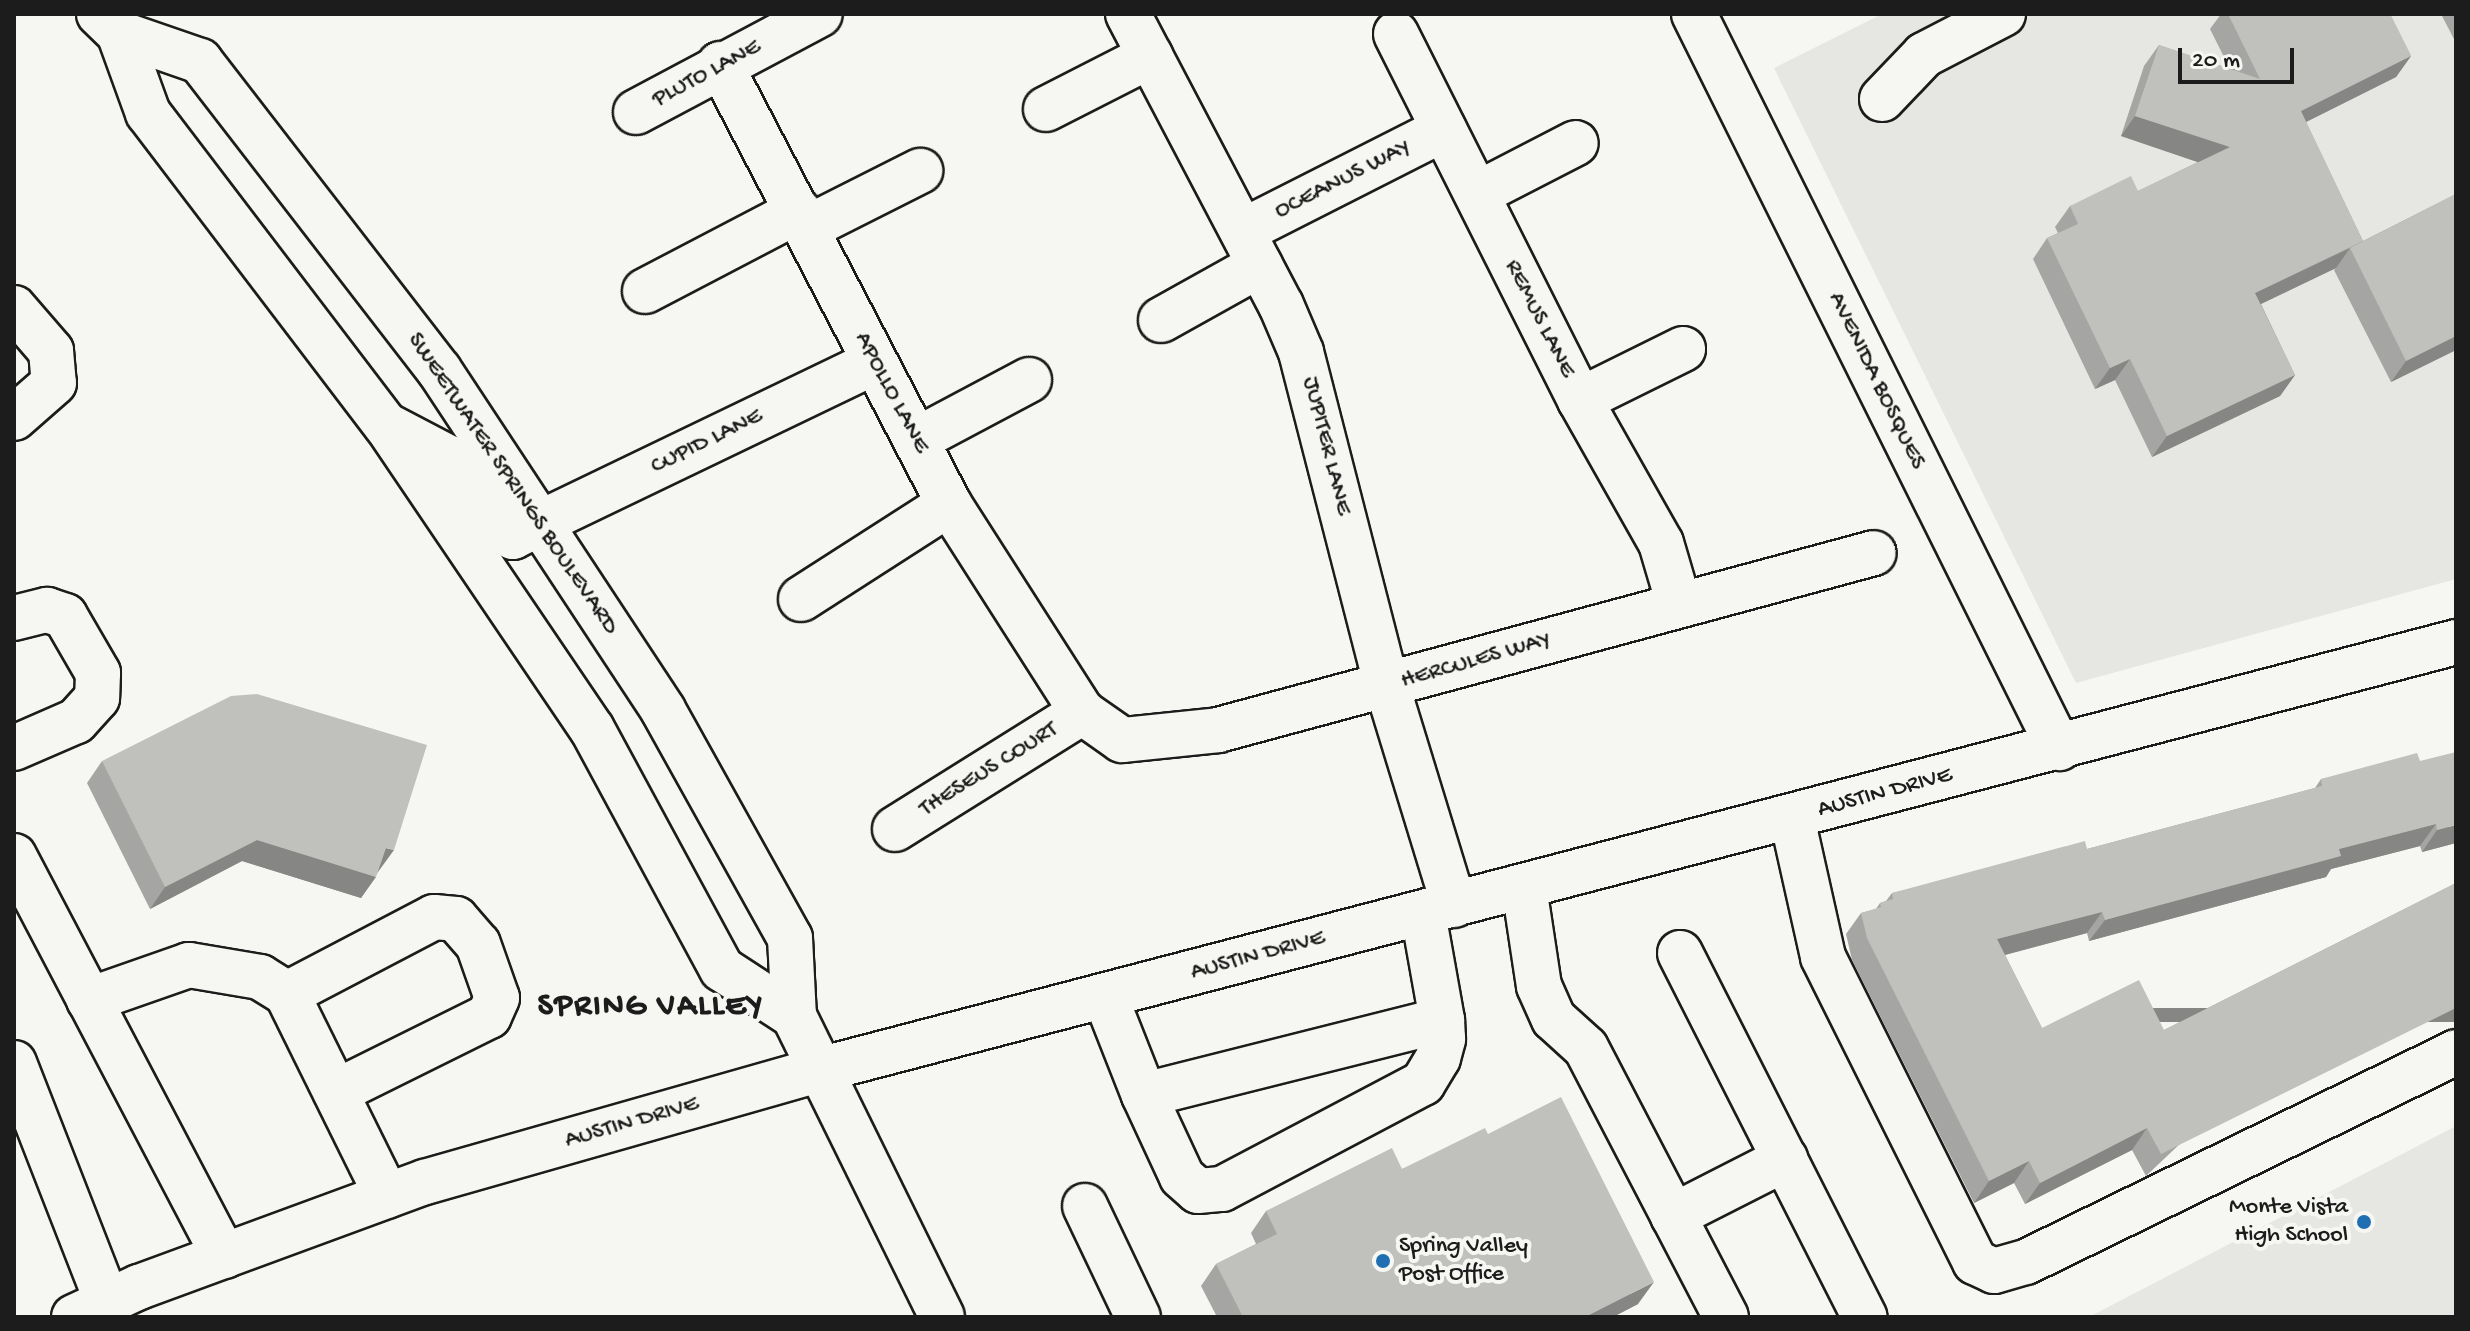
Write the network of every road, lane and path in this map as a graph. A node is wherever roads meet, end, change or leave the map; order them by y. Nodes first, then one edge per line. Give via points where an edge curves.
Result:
1 (820, 14) edge
2 (1128, 14) edge
3 (1694, 14) edge
4 (2003, 14) edge
5 (109, 23) edge
6 (770, 25) edge
7 (1396, 34) dead end
8 (1150, 56) junction
9 (720, 64) junction
10 (1882, 99) dead end
11 (1046, 109) dead end
12 (636, 112) dead end
13 (1444, 129) junction
14 (1576, 143) dead end
15 (920, 171) dead end
16 (1477, 194) junction
17 (802, 219) junction
18 (1252, 248) junction
19 (645, 291) dead end
20 (14, 308) edge
21 (1161, 320) dead end
22 (1683, 349) dead end
23 (874, 362) junction
24 (1029, 380) dead end
25 (1580, 400) junction
26 (14, 418) edge
27 (386, 425) junction
28 (916, 440) junction
29 (949, 504) junction
30 (540, 523) junction
31 (1874, 553) dead end
32 (801, 599) dead end
33 (1679, 604) junction
34 (14, 618) edge
35 (2456, 642) edge
36 (1387, 686) junction
37 (1082, 712) junction
38 (14, 748) edge
39 (2059, 748) junction
40 (1792, 818) junction
41 (895, 829) dead end
42 (14, 856) edge
43 (1524, 887) junction
44 (1438, 909) junction
45 (1680, 953) dead end
46 (287, 994) junction
47 (1105, 996) junction
48 (89, 1000) junction
49 (794, 1016) junction
50 (1442, 1020) junction
51 (2456, 1052) edge
52 (14, 1063) edge
53 (819, 1070) junction
54 (336, 1092) junction
55 (1144, 1095) junction
56 (1785, 1159) junction
57 (387, 1196) junction
58 (1085, 1206) dead end
59 (1673, 1216) junction
60 (224, 1256) junction
61 (91, 1309) edge
62 (942, 1317) edge
63 (1138, 1317) edge
64 (1726, 1317) edge
65 (1865, 1317) edge

1 - 6 street, PLUTO LANE
2 - 8 street, JUPITER LANE
3 - 39 street, AVENIDA BOSQUES
4 - 10 street via 1924,55
5 - 27 street, SWEETWATER SPRINGS BOULEVARD via 148,113
5 - 30 street, SWEETWATER SPRINGS BOULEVARD via 200,61 439,370
6 - 9 street, PLUTO LANE
7 - 13 street, REMUS LANE
8 - 11 street
8 - 18 street, JUPITER LANE
9 - 12 street, PLUTO LANE
9 - 17 street, APOLLO LANE
13 - 16 street, REMUS LANE
13 - 18 street, OCEANUS WAY
14 - 16 street
15 - 17 street
16 - 25 street, REMUS LANE
17 - 19 street
17 - 23 street, APOLLO LANE
18 - 21 street, OCEANUS WAY
18 - 36 street, JUPITER LANE via 1301,352
20 - 26 street via 51,351 54,383
22 - 25 street
23 - 28 street, APOLLO LANE
23 - 30 street, CUPID LANE
24 - 28 street
25 - 33 street, REMUS LANE via 1661,543
27 - 30 street, CUPID LANE via 449,458 489,519 513,537
27 - 49 street, SWEETWATER SPRINGS BOULEVARD via 592,729 722,969
28 - 29 street, APOLLO LANE
29 - 32 street
29 - 37 street, APOLLO LANE
30 - 49 street, SWEETWATER SPRINGS BOULEVARD via 663,710 790,938
31 - 33 street, HERCULES WAY
33 - 36 street, HERCULES WAY
34 - 38 street via 47,610 65,616 98,673 97,698 76,721
35 - 39 street, AUSTIN DRIVE
36 - 37 street, HERCULES WAY via 1218,730 1122,740
36 - 44 street, JUPITER LANE
37 - 41 street, THESEUS COURT
39 - 40 street, AUSTIN DRIVE
40 - 43 street, AUSTIN DRIVE
40 - 51 street via 1823,957 1975,1262 1994,1271 2026,1262
42 - 48 street
43 - 44 street, AUSTIN DRIVE
43 - 59 street via 1539,986 1554,1019 1586,1048
44 - 47 street, AUSTIN DRIVE
44 - 50 street, JUPITER LANE
45 - 56 street
46 - 48 street via 260,977 189,965
46 - 54 street
46 - 54 street via 434,917 456,919 478,944 497,998 489,1016
47 - 53 street, AUSTIN DRIVE
47 - 55 street, JUPITER LANE
48 - 60 street
49 - 53 street, SWEETWATER SPRINGS BOULEVARD
50 - 55 street
50 - 55 street, JUPITER LANE via 1438,1058 1423,1083 1222,1189 1198,1191 1182,1177
52 - 61 street
53 - 57 street, AUSTIN DRIVE
53 - 62 street, SWEETWATER SPRINGS BOULEVARD
54 - 57 street
56 - 59 street
56 - 65 street
57 - 60 street, AUSTIN DRIVE
58 - 63 street
59 - 64 street
60 - 61 street, AUSTIN DRIVE

